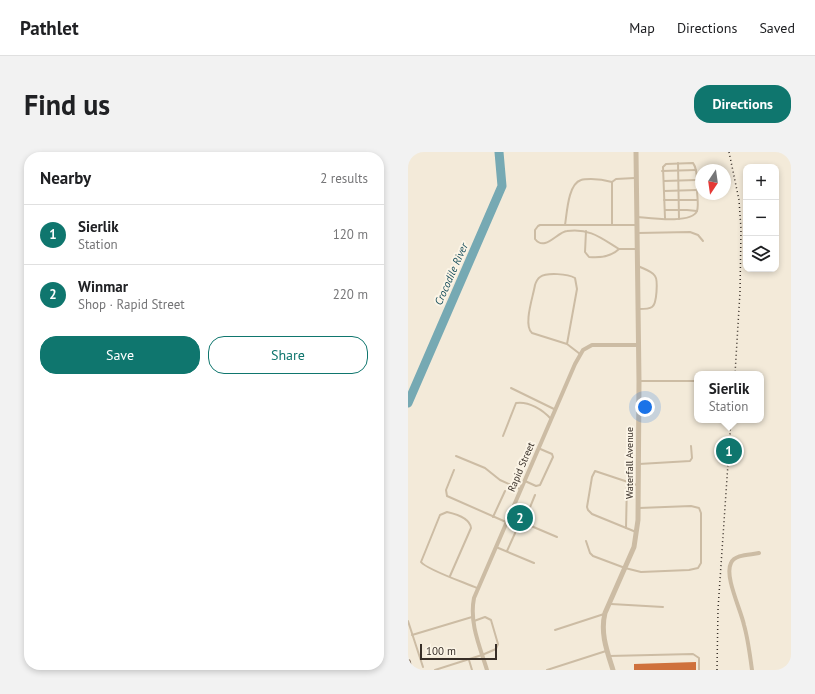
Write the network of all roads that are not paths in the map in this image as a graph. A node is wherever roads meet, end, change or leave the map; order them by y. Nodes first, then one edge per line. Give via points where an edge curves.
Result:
1 (636, 152) edge
2 (678, 163) junction
3 (695, 168) edge
4 (678, 170) junction
5 (695, 170) edge
6 (662, 171) junction
7 (636, 178) junction
8 (678, 180) junction
9 (695, 180) edge
10 (663, 181) junction
11 (612, 182) junction
12 (679, 190) junction
13 (695, 190) edge
14 (664, 191) junction
15 (664, 200) junction
16 (679, 200) junction
17 (695, 200) edge
18 (697, 200) edge
19 (664, 210) junction
20 (679, 210) junction
21 (696, 211) junction
22 (637, 217) junction
23 (665, 218) junction
24 (679, 219) junction
25 (565, 225) junction
26 (612, 225) junction
27 (637, 225) junction
28 (586, 231) junction
29 (637, 233) junction
30 (704, 241) dead end
31 (618, 249) junction
32 (637, 249) junction
33 (637, 266) junction
34 (637, 310) junction
35 (567, 344) junction
36 (638, 345) junction
37 (580, 354) junction
38 (638, 381) junction
39 (694, 381) edge
40 (511, 388) dead end
41 (556, 410) junction
42 (551, 419) junction
43 (503, 436) dead end
44 (691, 446) dead end
45 (538, 447) junction
46 (456, 456) dead end
47 (638, 464) junction
48 (454, 470) dead end
49 (524, 480) junction
50 (627, 482) junction
51 (638, 486) junction
52 (520, 489) junction
53 (504, 491) dead end
54 (535, 495) dead end
55 (638, 508) junction
56 (508, 516) junction
57 (493, 517) junction
58 (506, 522) junction
59 (524, 522) junction
60 (626, 528) junction
61 (516, 531) dead end
62 (637, 532) junction
63 (557, 537) dead end
64 (586, 541) dead end
65 (495, 546) junction
66 (507, 552) junction
67 (759, 553) dead end
68 (534, 563) dead end
69 (625, 568) junction
70 (450, 576) junction
71 (477, 588) junction
72 (609, 604) junction
73 (663, 607) dead end
74 (605, 613) junction
75 (473, 619) junction
76 (408, 621) edge
77 (555, 630) dead end
78 (412, 635) junction
79 (608, 653) junction
80 (482, 655) junction
81 (469, 660) junction
82 (408, 662) edge
83 (423, 667) dead end
84 (409, 670) edge
85 (435, 670) edge
86 (472, 670) edge
87 (487, 670) edge
88 (547, 670) edge
89 (612, 670) edge
90 (699, 670) edge
91 (752, 670) edge

1 - 7 street, Waterfall Avenue
2 - 3 lane via 693,163
2 - 4 lane
2 - 6 lane via 664,165
4 - 5 lane
4 - 6 lane
4 - 8 lane
6 - 10 lane
7 - 11 lane via 616,179
7 - 22 street, Waterfall Avenue
8 - 9 lane
8 - 10 lane
8 - 12 lane
10 - 14 lane
11 - 25 lane via 596,179 581,180 575,184 570,192
11 - 26 lane
12 - 13 lane
12 - 14 lane
12 - 16 lane
14 - 15 lane
15 - 16 lane
15 - 19 lane
16 - 17 lane
16 - 20 lane
18 - 21 lane
19 - 20 lane
19 - 23 lane
20 - 21 lane
20 - 24 lane
21 - 24 lane via 692,216
22 - 23 lane
22 - 27 street, Waterfall Avenue
23 - 24 lane
25 - 26 lane
25 - 28 lane via 538,226 535,230 535,239 539,242 549,242 565,232
26 - 27 lane
27 - 29 street, Waterfall Avenue
28 - 31 lane via 596,234
28 - 31 lane via 587,256 606,256
29 - 30 lane via 690,232
29 - 32 street, Waterfall Avenue
31 - 32 lane
32 - 33 street, Waterfall Avenue
33 - 34 street, Waterfall Avenue
33 - 34 lane via 652,273 657,282 654,305 651,308
34 - 36 street, Waterfall Avenue
35 - 35 lane via 532,333 528,327 535,285 541,276 566,274 575,278 577,283
35 - 37 lane
36 - 37 street via 592,345
36 - 38 street, Waterfall Avenue
37 - 41 street, Rapid Street
38 - 39 lane
38 - 47 street, Waterfall Avenue
40 - 41 lane
41 - 42 street, Rapid Street
42 - 43 lane via 543,411 523,402 516,403
42 - 45 street, Rapid Street
44 - 47 lane via 690,461
45 - 49 street, Rapid Street
45 - 49 lane via 553,457 540,485 536,486
46 - 52 lane via 485,468 500,480
47 - 51 street, Waterfall Avenue
48 - 57 lane via 446,490 447,496
49 - 52 street, Rapid Street
50 - 51 lane
50 - 60 lane
50 - 60 lane via 595,472 587,507 592,514
51 - 55 street, Waterfall Avenue
52 - 56 street, Rapid Street
53 - 57 lane
54 - 59 lane
55 - 62 street, Waterfall Avenue
55 - 69 lane via 699,508 701,563 698,568 689,570 641,572
56 - 58 street, Rapid Street
56 - 59 lane
57 - 58 lane
58 - 65 street, Rapid Street
59 - 63 lane
60 - 62 lane
61 - 66 lane
62 - 69 street, Waterfall Avenue
64 - 69 lane via 592,555
65 - 66 lane
65 - 71 street, Rapid Street
66 - 68 lane
67 - 91 street via 736,558 730,569 731,583 745,626
69 - 72 street, Waterfall Avenue
70 - 70 lane via 471,528 466,519 447,512 440,515 421,562
70 - 71 lane
71 - 75 street, Rapid Street
72 - 73 lane
72 - 74 street, Waterfall Avenue
74 - 77 lane
74 - 79 street, Waterfall Avenue via 603,631
75 - 78 lane
75 - 80 street, Rapid Street
75 - 80 lane via 489,618 498,644 496,649
76 - 78 lane
78 - 83 lane
79 - 88 lane
79 - 89 street, Waterfall Avenue
79 - 90 lane via 693,654 699,658
80 - 81 lane
80 - 87 street, Rapid Street
81 - 85 lane
81 - 86 lane
82 - 84 main road

